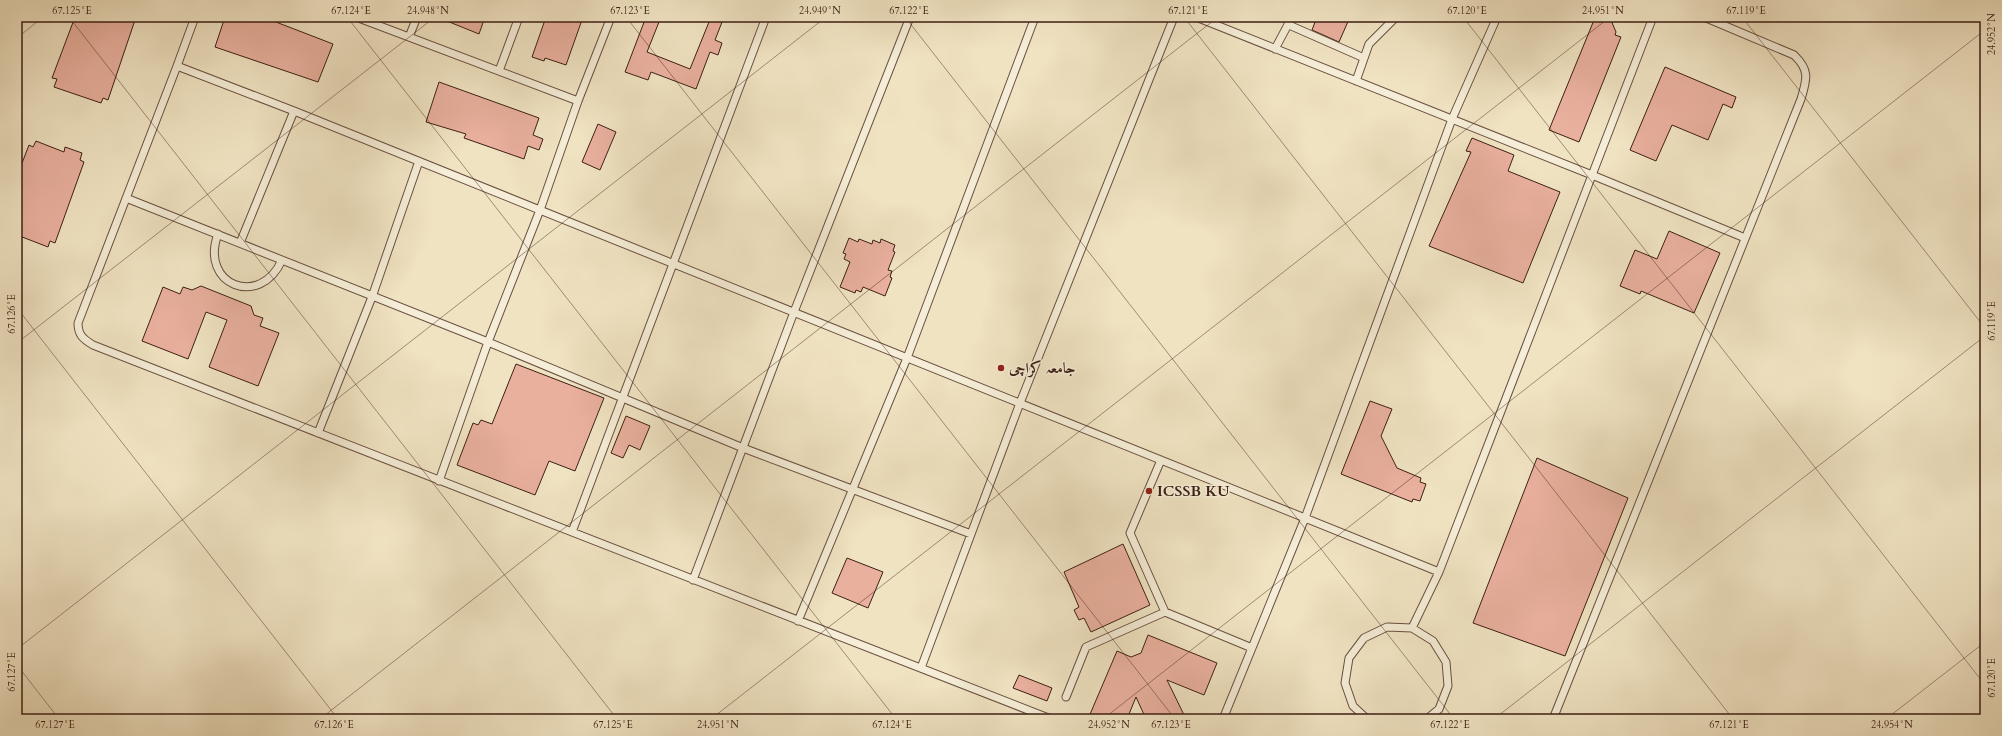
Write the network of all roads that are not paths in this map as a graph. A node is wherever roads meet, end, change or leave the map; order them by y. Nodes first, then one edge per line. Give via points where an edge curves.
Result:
1 (195, 17) edge
2 (356, 17) edge
3 (416, 17) edge
4 (519, 17) edge
5 (611, 17) edge
6 (766, 17) edge
7 (910, 17) edge
8 (1035, 17) edge
9 (1174, 17) edge
10 (1196, 17) edge
11 (1292, 17) edge
12 (1396, 17) edge
13 (1497, 17) edge
14 (1653, 17) edge
15 (1704, 17) edge
16 (1289, 25) junction
17 (409, 37) junction
18 (1275, 49) junction
19 (1364, 58) junction
20 (177, 66) junction
21 (499, 71) junction
22 (1356, 81) junction
23 (578, 101) junction
24 (294, 111) junction
25 (1452, 119) junction
26 (419, 161) junction
27 (1592, 175) junction
28 (126, 198) junction
29 (540, 210) junction
30 (218, 234) junction
31 (1745, 238) junction
32 (240, 243) junction
33 (282, 260) junction
34 (672, 263) junction
35 (372, 297) junction
36 (794, 312) junction
37 (488, 342) junction
38 (907, 358) junction
39 (622, 397) junction
40 (1020, 403) junction
41 (318, 433) junction
42 (743, 448) junction
43 (1161, 460) junction
44 (439, 481) junction
45 (853, 488) junction
46 (1304, 518) junction
47 (572, 532) junction
48 (971, 534) junction
49 (1439, 572) junction
50 (693, 580) junction
51 (1165, 612) junction
52 (798, 620) junction
53 (1412, 628) junction
54 (1252, 648) junction
55 (921, 668) junction
56 (1066, 697) dead end
57 (1051, 719) edge
58 (1224, 719) edge
59 (1367, 719) edge
60 (1427, 719) edge
61 (1553, 719) edge

1 - 20 lane
2 - 17 lane
3 - 17 lane
4 - 21 lane
5 - 23 lane
6 - 34 lane
7 - 36 lane
8 - 38 lane
9 - 40 lane
10 - 18 lane
11 - 16 lane
12 - 19 lane via 1369,44
13 - 25 lane
14 - 27 lane
15 - 31 lane via 1784,49 1802,63 1806,72 1807,81 1801,98
16 - 18 lane
16 - 19 lane
17 - 21 lane
18 - 22 lane
19 - 22 lane
20 - 24 lane
20 - 28 lane
21 - 23 lane
22 - 25 lane
23 - 29 lane
24 - 26 lane
24 - 32 lane
25 - 27 lane
25 - 46 lane
26 - 29 lane
26 - 35 lane
27 - 31 lane
27 - 49 lane
28 - 30 lane
28 - 41 lane via 78,323 78,332 93,345
29 - 34 lane
29 - 37 lane
30 - 32 lane
30 - 33 lane via 213,247 213,260 228,282 254,286 266,281 276,272
31 - 61 lane
32 - 33 lane
33 - 35 lane
34 - 36 lane
34 - 39 lane
35 - 37 lane
35 - 41 lane
36 - 38 lane
36 - 42 lane
37 - 39 lane
37 - 44 lane
38 - 40 lane
38 - 45 lane
39 - 42 lane
39 - 47 lane
40 - 43 lane
40 - 48 lane
41 - 44 lane
42 - 45 lane
42 - 50 lane
43 - 46 lane
43 - 51 lane via 1130,533
44 - 47 lane
45 - 48 lane
45 - 52 lane
46 - 49 lane
46 - 54 lane
47 - 50 lane
48 - 55 lane
49 - 53 lane
50 - 52 lane
51 - 54 lane
51 - 56 lane via 1086,647
52 - 55 lane
53 - 59 lane via 1387,628 1364,638 1349,658 1345,683 1353,706
53 - 60 lane via 1433,641 1446,662 1448,686 1439,709
54 - 58 lane
55 - 57 lane

